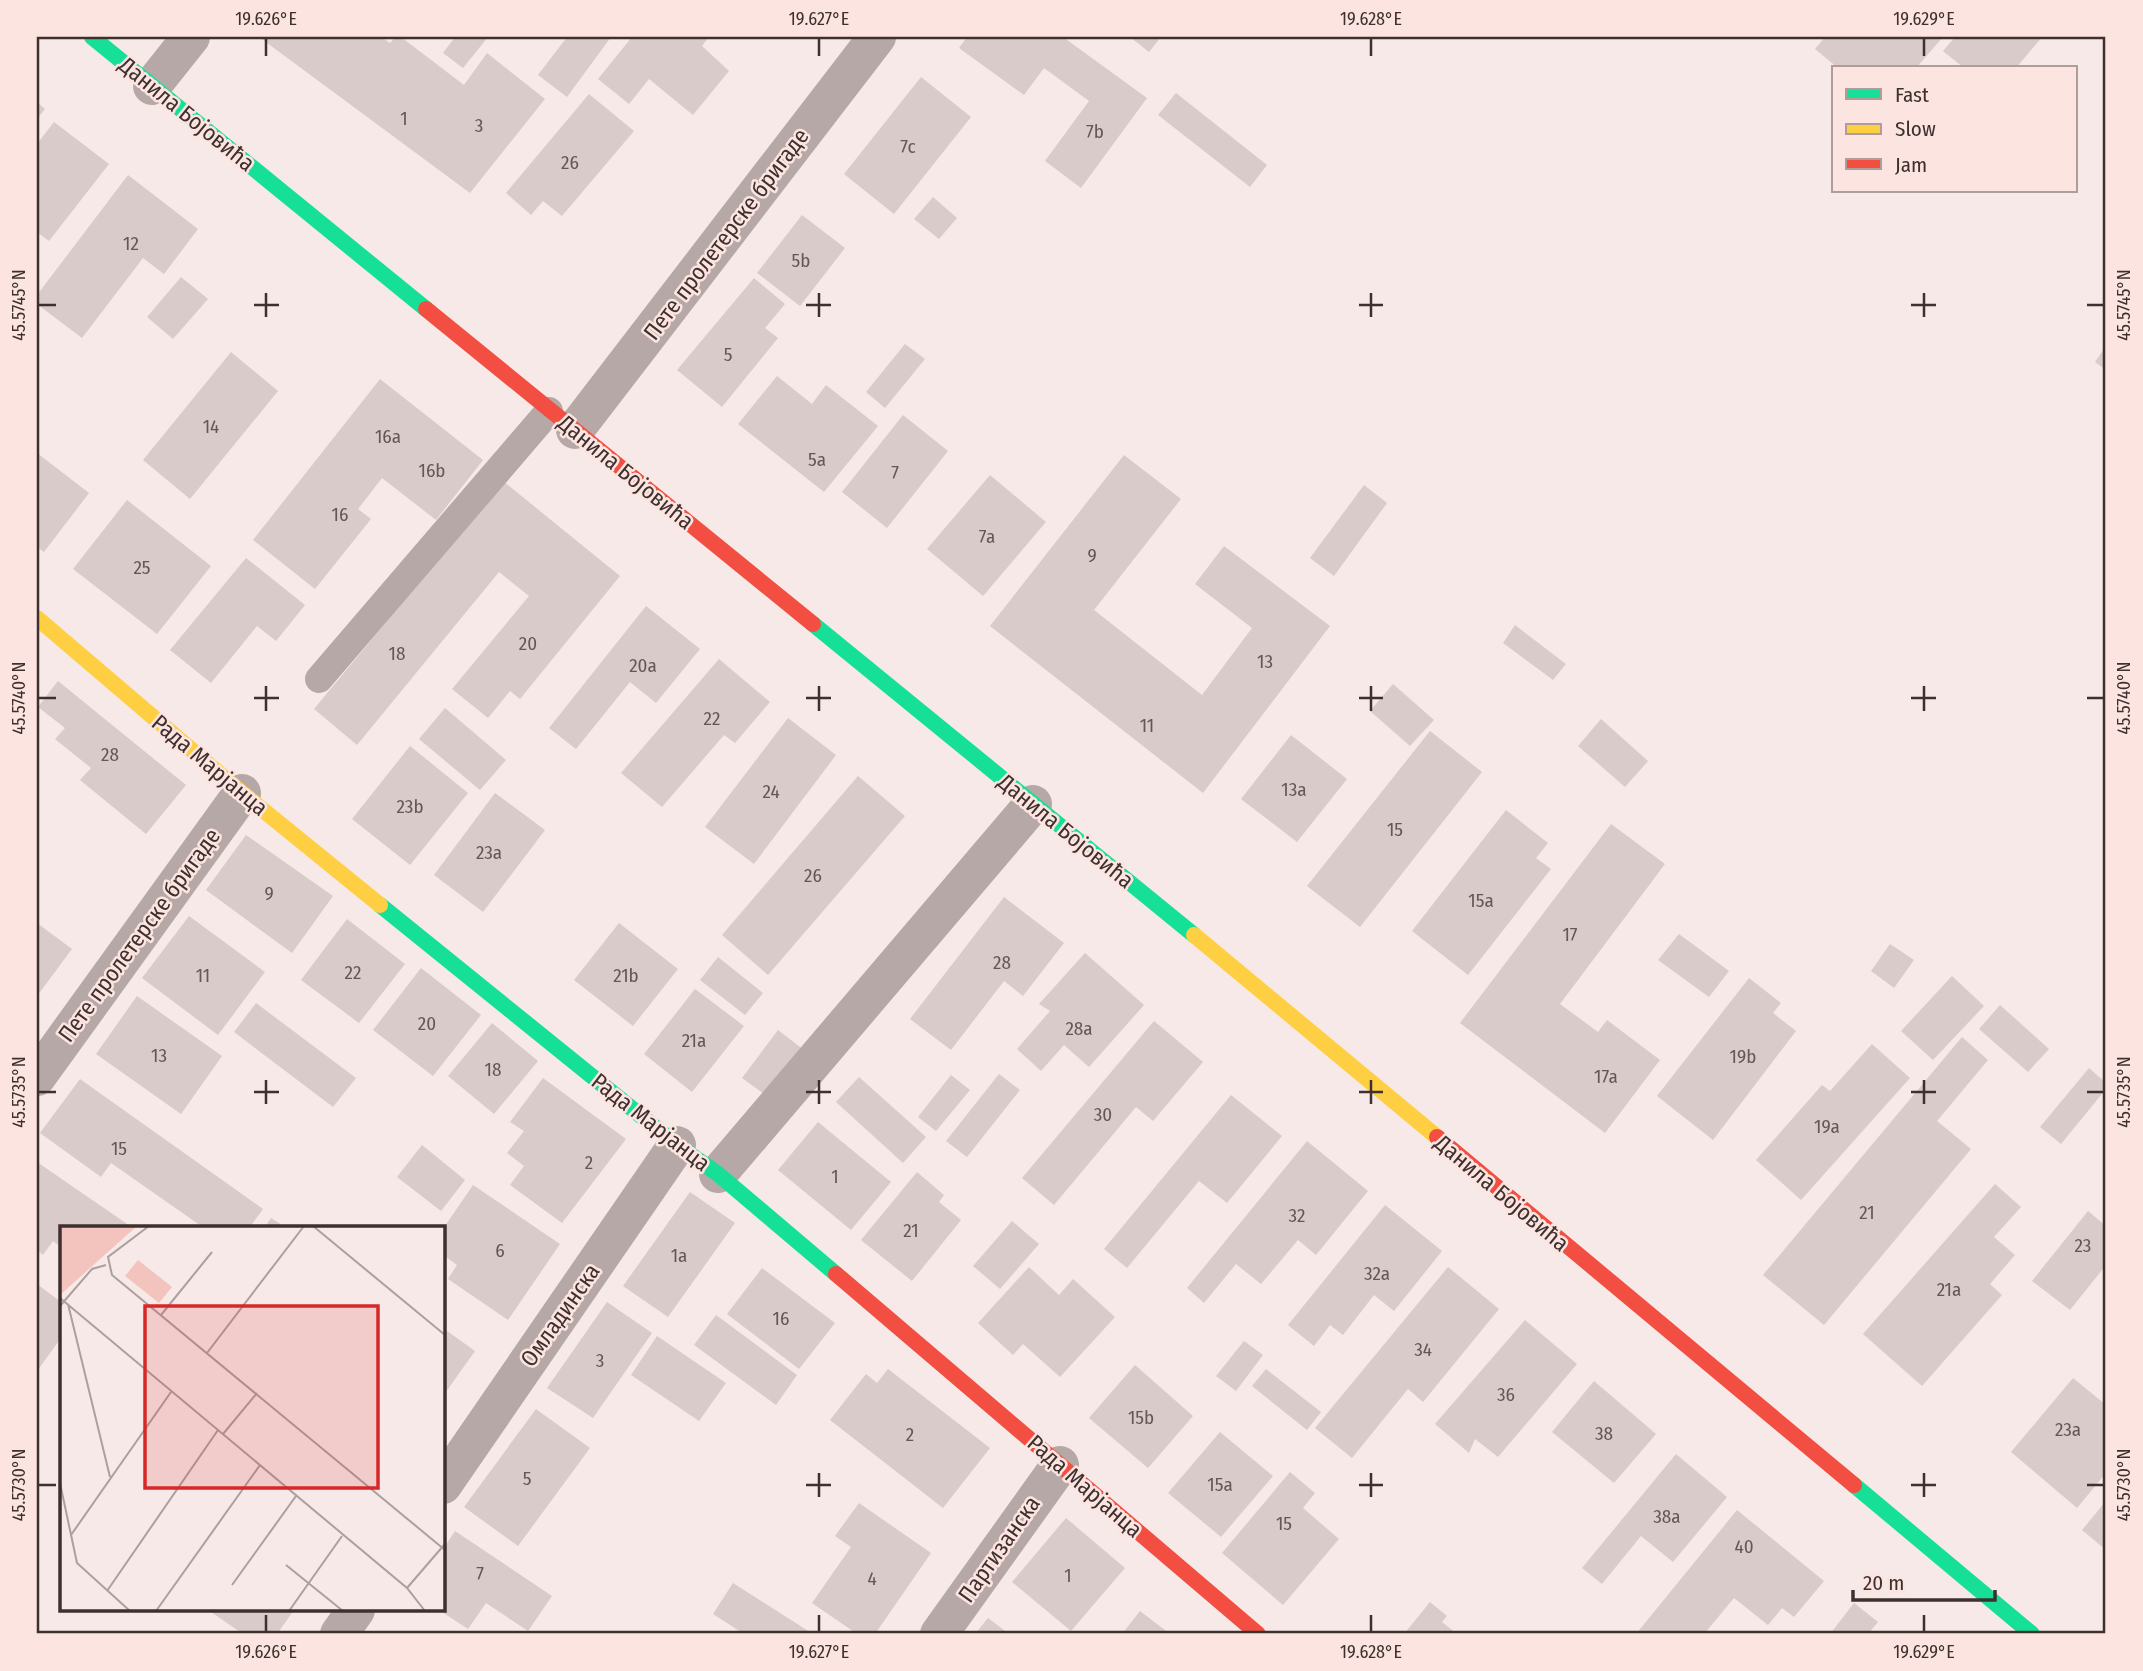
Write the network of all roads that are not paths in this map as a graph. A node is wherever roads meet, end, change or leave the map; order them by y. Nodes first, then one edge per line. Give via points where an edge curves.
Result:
1 (92, 37) edge
2 (191, 37) edge
3 (877, 37) edge
4 (152, 86) junction
5 (562, 420) junction
6 (37, 618) edge
7 (319, 679) dead end
8 (242, 793) junction
9 (1033, 804) junction
10 (37, 1077) edge
11 (677, 1145) junction
12 (718, 1174) junction
13 (1060, 1465) junction
14 (444, 1484) edge
15 (355, 1612) edge
16 (339, 1634) edge
17 (939, 1634) edge
18 (1258, 1634) edge
19 (2032, 1634) edge

1 - 4 main road, Данила Бојовића
2 - 4 street
3 - 5 street, Пете пролетерске бригаде
4 - 5 main road, Данила Бојовића
5 - 7 lane
5 - 9 main road, Данила Бојовића
6 - 8 main road, Рада Марјанца
8 - 10 street, Пете пролетерске бригаде
8 - 11 main road, Рада Марјанца
9 - 12 street
9 - 19 main road, Данила Бојовића
11 - 12 main road, Рада Марјанца
11 - 14 street, Омладинска
12 - 13 main road, Рада Марјанца
13 - 17 street, Партизанска
13 - 18 main road, Рада Марјанца
15 - 16 street

